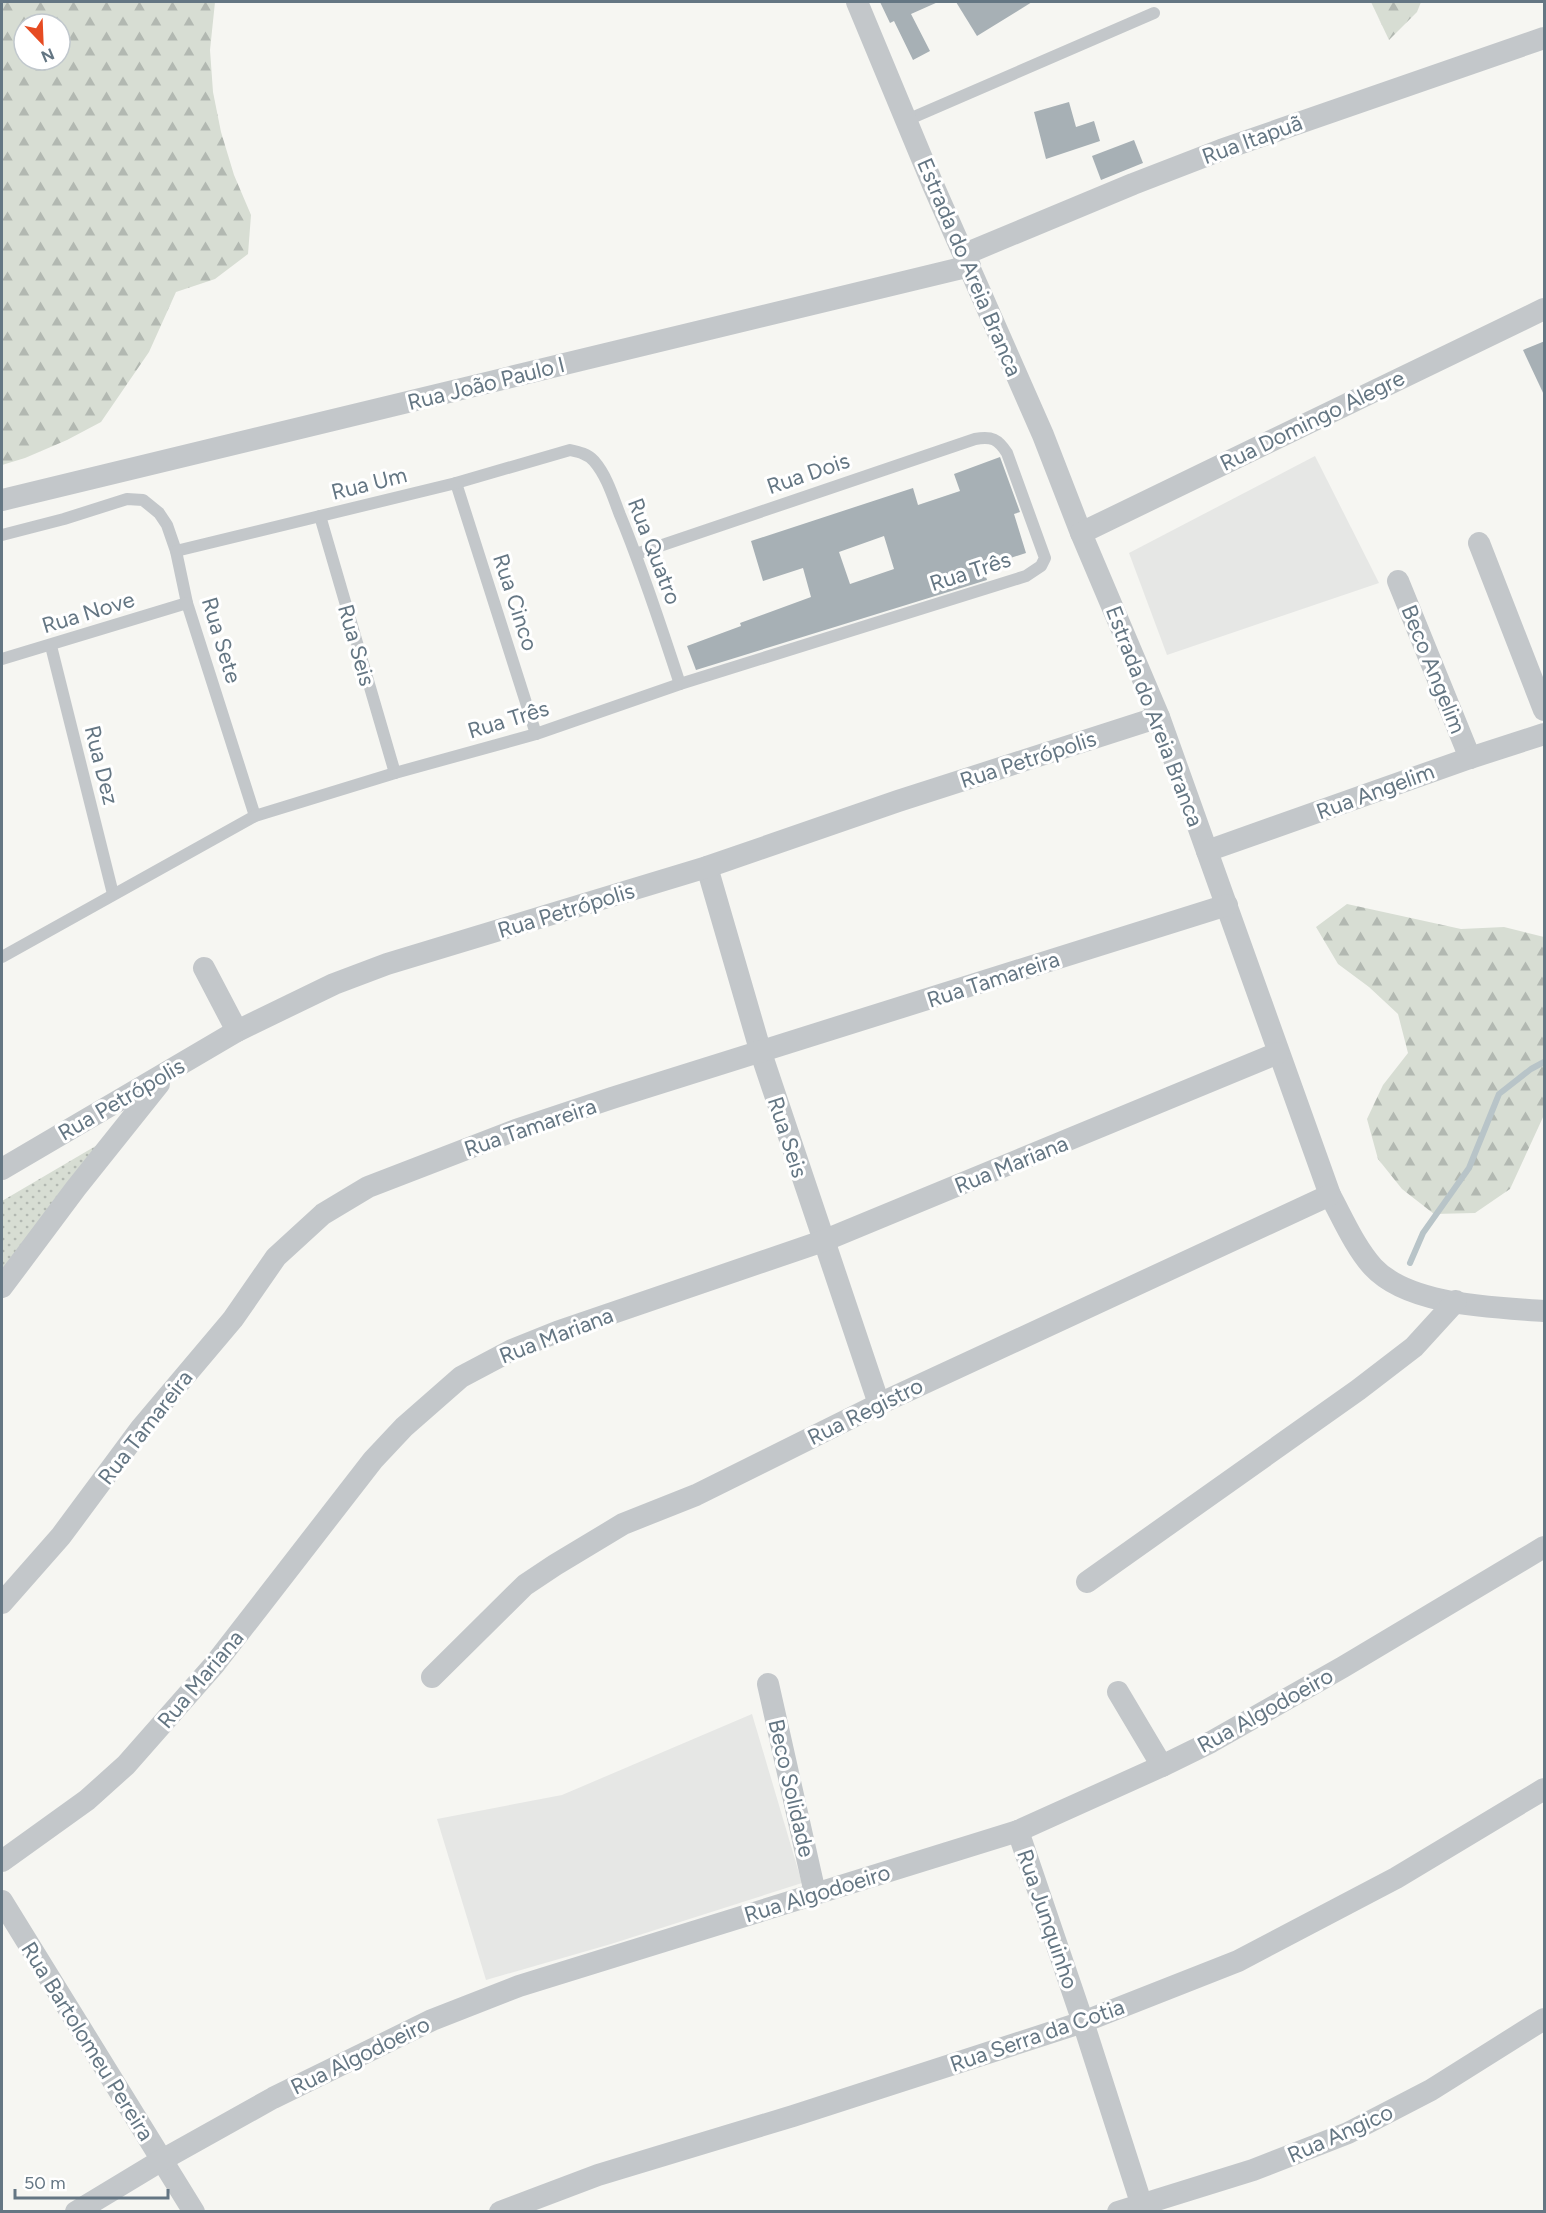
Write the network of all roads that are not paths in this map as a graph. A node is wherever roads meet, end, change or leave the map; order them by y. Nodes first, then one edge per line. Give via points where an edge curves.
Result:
1 (857, 2) edge
2 (1154, 13) dead end
3 (1545, 38) edge
4 (907, 120) junction
5 (967, 260) junction
6 (1545, 309) edge
7 (570, 450) joint
8 (456, 483) junction
9 (2, 500) edge
10 (320, 516) junction
11 (1081, 533) junction
12 (2, 536) edge
13 (1479, 543) dead end
14 (176, 551) junction
15 (636, 554) junction
16 (1043, 562) joint
17 (1398, 581) dead end
18 (187, 603) junction
19 (51, 646) junction
20 (2, 659) edge
21 (680, 684) junction
22 (1545, 710) edge
23 (1159, 717) junction
24 (536, 734) junction
25 (1545, 734) edge
26 (1470, 758) junction
27 (395, 773) junction
28 (255, 816) junction
29 (1207, 851) junction
30 (707, 867) junction
31 (113, 894) junction
32 (1227, 905) junction
33 (2, 957) edge
34 (204, 968) dead end
35 (237, 1031) junction
36 (761, 1053) junction
37 (1278, 1053) junction
38 (169, 1071) junction
39 (2, 1169) edge
40 (1330, 1195) junction
41 (823, 1242) junction
42 (2, 1287) edge
43 (1456, 1302) junction
44 (1545, 1311) edge
45 (879, 1404) junction
46 (1545, 1547) edge
47 (1087, 1582) dead end
48 (2, 1603) edge
49 (432, 1677) dead end
50 (768, 1684) dead end
51 (1118, 1692) dead end
52 (1162, 1766) junction
53 (1545, 1789) edge
54 (1018, 1831) junction
55 (2, 1861) edge
56 (815, 1893) junction
57 (2, 1901) edge
58 (1545, 2019) edge
59 (1083, 2022) junction
60 (162, 2160) junction
61 (1142, 2207) edge
62 (76, 2211) edge
63 (194, 2211) edge
64 (500, 2211) edge
65 (1118, 2211) edge

1 - 4 street, Estrada do Areia Branca
2 - 4 lane
3 - 5 street, Rua Itapuã via 1221,150 1133,184
4 - 5 street, Estrada do Areia Branca
5 - 9 street, Rua João Paulo I
5 - 11 street, Estrada do Areia Branca
6 - 11 street, Rua Domingo Alegre
7 - 8 lane, Rua Um
7 - 15 lane, Rua Quatro via 588,455 596,463
8 - 10 lane, Rua Um
8 - 24 lane, Rua Cinco
10 - 14 lane, Rua Um
10 - 27 lane, Rua Seis
11 - 23 street, Estrada do Areia Branca
12 - 14 lane, Rua Sete via 127,499 143,500 167,525
13 - 22 street
14 - 18 lane, Rua Sete
15 - 16 lane, Rua Dois via 975,439 995,438 1007,453 1041,545
15 - 21 lane, Rua Quatro
16 - 21 lane, Rua Três via 1026,576
17 - 26 street, Beco Angelim
18 - 19 lane, Rua Nove
18 - 28 lane, Rua Sete
19 - 20 lane, Rua Nove
19 - 31 lane, Rua Dez
21 - 24 lane, Rua Três
23 - 29 street, Estrada do Areia Branca
23 - 30 street, Rua Petrópolis
24 - 27 lane, Rua Três
25 - 26 street, Rua Angelim
26 - 29 street, Rua Angelim
27 - 28 lane, Rua Três
28 - 31 lane, Rua Três
29 - 32 street, Estrada do Areia Branca
30 - 35 street, Rua Petrópolis via 387,964 334,984
30 - 36 street, Rua Seis
31 - 33 lane, Rua Três
32 - 36 street, Rua Tamareira
32 - 37 street, Estrada do Areia Branca
34 - 35 street
35 - 38 street, Rua Petrópolis
36 - 41 street, Rua Seis
36 - 48 street, Rua Tamareira via 516,1130 368,1187 323,1214 276,1257 233,1319 141,1428 61,1536
37 - 40 street, Estrada do Areia Branca
37 - 41 street, Rua Mariana
38 - 39 street, Rua Petrópolis
38 - 42 street
40 - 43 street, Estrada do Areia Branca via 1365,1257 1378,1272 1418,1295
40 - 45 street, Rua Registro
41 - 45 street, Rua Seis
41 - 55 street, Rua Mariana via 557,1332 505,1353 461,1377 373,1460 214,1665 126,1765 87,1800
43 - 44 street, Estrada do Areia Branca
43 - 47 street via 1414,1347 1358,1390
45 - 49 street, Rua Registro via 696,1495 623,1524 555,1565 525,1585
46 - 52 street, Rua Algodoeiro via 1343,1667
50 - 56 street, Beco Solidade
51 - 52 street
52 - 54 street, Rua Algodoeiro
53 - 59 street, Rua Serra da Cotia via 1396,1878 1238,1961
54 - 56 street, Rua Algodoeiro
54 - 59 street, Rua Junquinho
56 - 60 street, Rua Algodoeiro via 519,1986 432,2020 273,2098
57 - 60 street, Rua Bartolomeu Pereira
58 - 61 street, Rua Angico via 1431,2091 1348,2133
59 - 61 street, Rua Junquinho
59 - 64 street, Rua Serra da Cotia via 598,2175
60 - 62 street, Rua Algodoeiro
60 - 63 street, Rua Bartolomeu Pereira
61 - 65 street, Rua Angico

